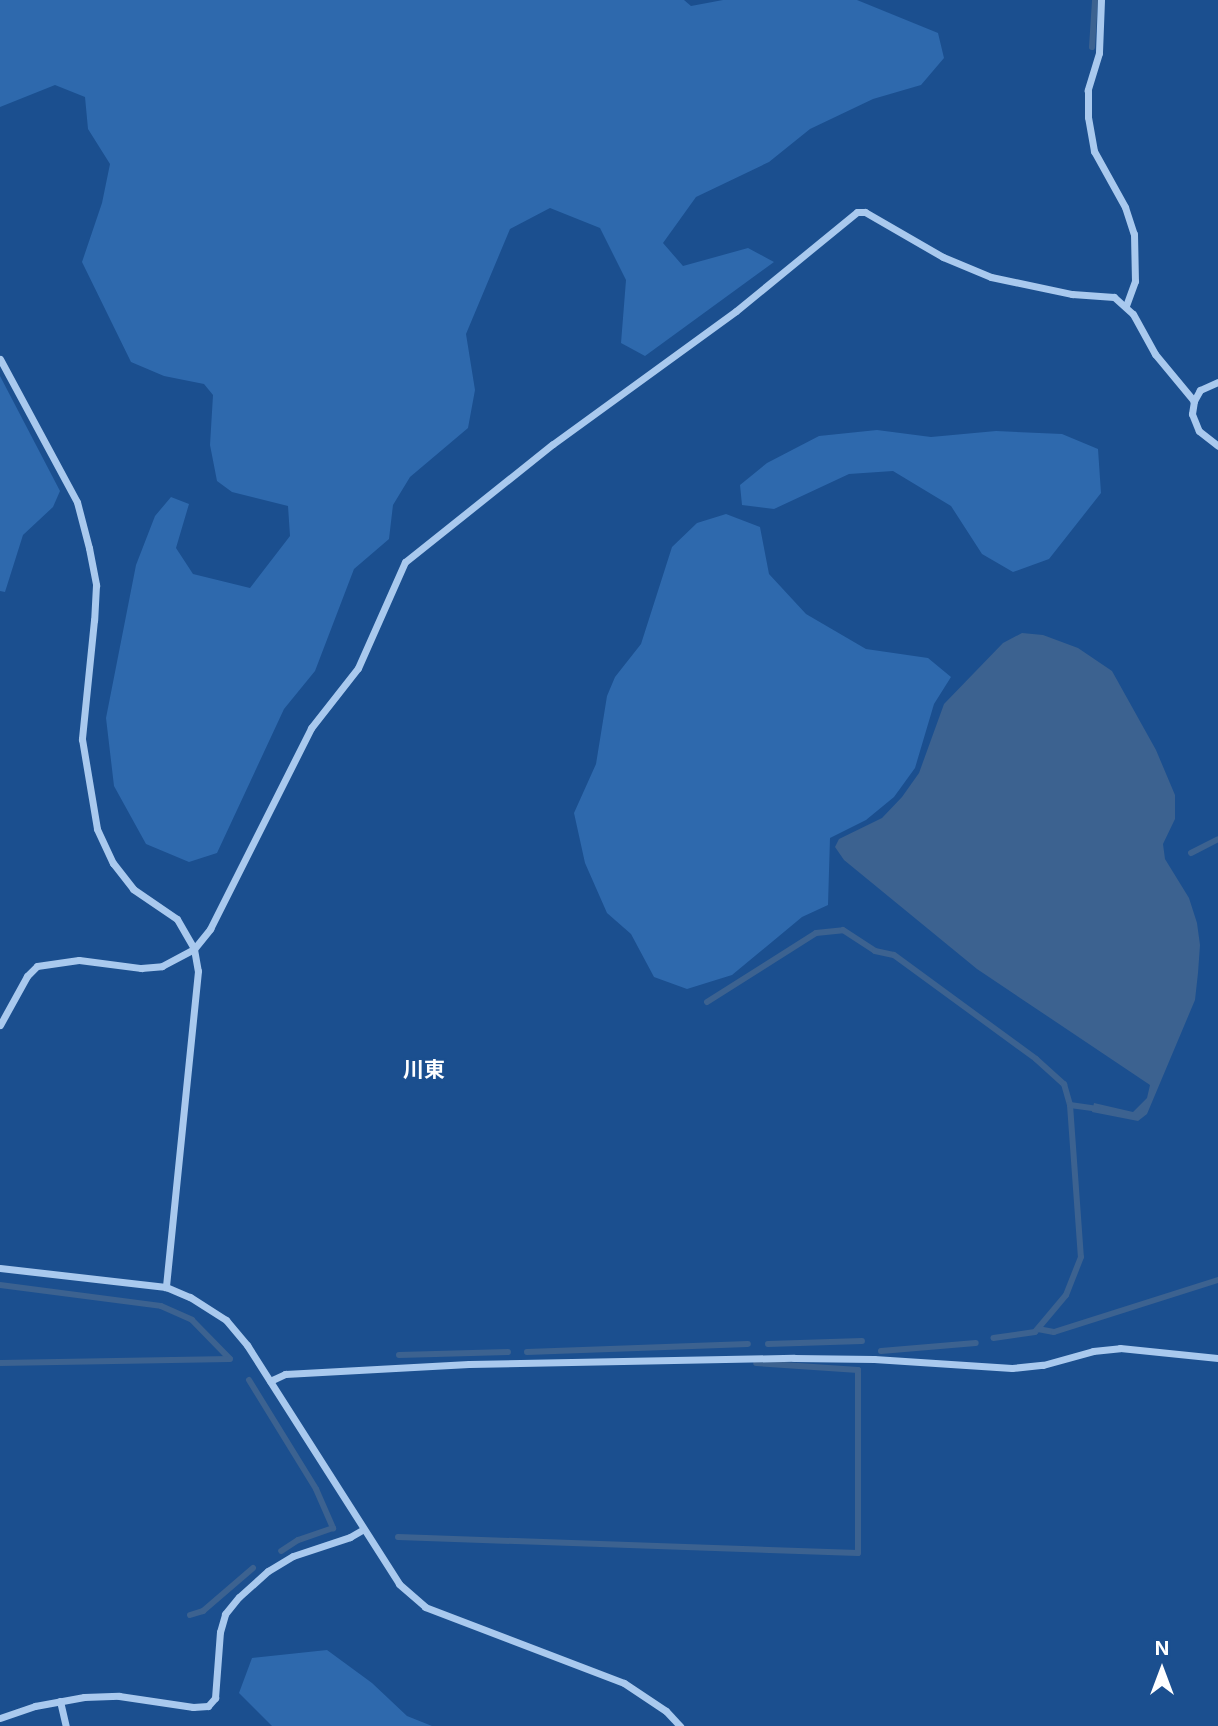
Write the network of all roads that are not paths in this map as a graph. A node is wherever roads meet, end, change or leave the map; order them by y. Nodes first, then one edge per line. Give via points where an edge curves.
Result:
1 (1101, 0) edge
2 (1126, 306) junction
3 (0, 359) edge
4 (1218, 382) edge
5 (1194, 401) junction
6 (1218, 446) edge
7 (194, 949) junction
8 (0, 1024) edge
9 (0, 1268) edge
10 (166, 1287) junction
11 (1218, 1358) edge
12 (270, 1381) junction
13 (362, 1530) junction
14 (60, 1701) junction
15 (0, 1718) edge
16 (66, 1726) edge
17 (681, 1726) edge

1 - 2 street via 1088,117 1094,151 1125,207 1134,234 1135,281
2 - 5 street via 1155,354
2 - 7 street via 1114,297 1072,294 991,277 943,257 865,212 856,212 736,311 628,387 405,562 358,668 311,728 210,929
3 - 7 street via 77,502 89,548 95,597 82,739 97,830 113,863 133,889 177,919
4 - 5 street via 1200,390
5 - 6 street via 1192,414 1199,431
7 - 8 street via 162,966 141,968 79,960 37,966
7 - 10 street via 198,971
9 - 10 street
10 - 12 street via 226,1320
11 - 12 street via 1120,1348 1012,1368 780,1358 469,1364 285,1374
12 - 13 street
13 - 14 street via 293,1556 239,1597 225,1614 215,1698 208,1706 119,1696
13 - 17 street via 399,1584 425,1607 624,1684
14 - 15 street
14 - 16 street

